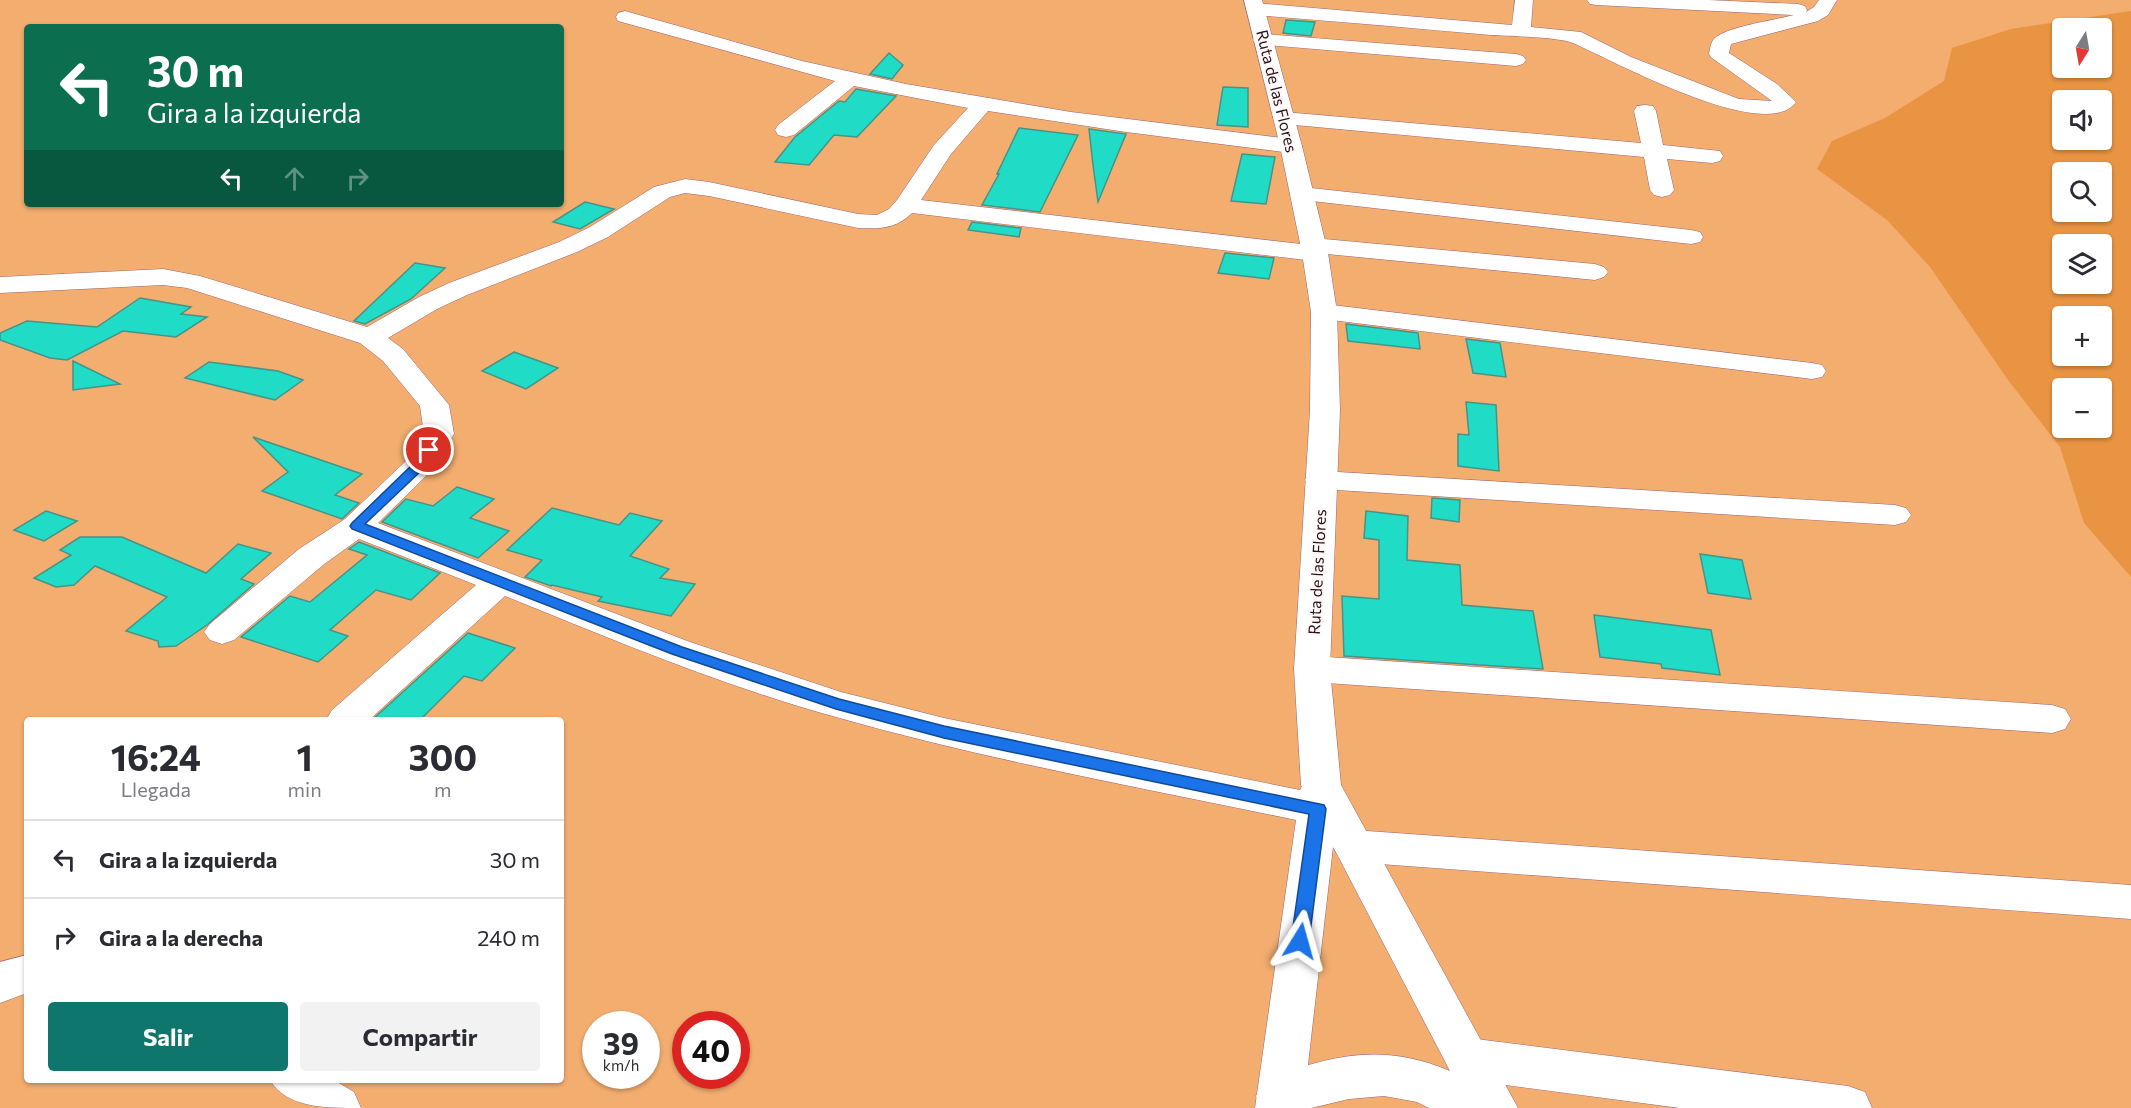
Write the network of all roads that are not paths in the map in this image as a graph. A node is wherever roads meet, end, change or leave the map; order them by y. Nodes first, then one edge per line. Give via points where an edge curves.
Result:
1 (1524, 0) edge
2 (1596, 0) edge
3 (1824, 6) edge
4 (1257, 16) edge
5 (625, 17) dead end
6 (1521, 32) junction
7 (1516, 60) dead end
8 (850, 78) junction
9 (982, 105) junction
10 (1645, 111) dead end
11 (786, 130) dead end
12 (1288, 132) junction
13 (1654, 151) junction
14 (1712, 156) dead end
15 (1662, 190) dead end
16 (1302, 194) junction
17 (906, 205) junction
18 (1690, 237) dead end
19 (1314, 249) junction
20 (1595, 272) dead end
21 (0, 285) edge
22 (1324, 312) junction
23 (370, 337) junction
24 (1812, 370) dead end
25 (1322, 480) junction
26 (1895, 515) dead end
27 (356, 526) junction
28 (501, 580) junction
29 (222, 632) dead end
30 (1312, 669) junction
31 (348, 717) edge
32 (2052, 719) dead end
33 (1319, 797) junction
34 (1353, 846) junction
35 (2131, 902) edge
36 (24, 974) edge
37 (0, 984) edge
38 (1468, 1059) junction
39 (298, 1083) edge
40 (1279, 1102) edge
41 (337, 1108) edge
42 (1474, 1108) edge
43 (1494, 1108) edge
44 (1848, 1108) edge

1 - 6 street
2 - 3 street
3 - 6 street via 1795,23 1722,41 1719,54 1776,93 1785,102 1778,107 1735,105 1624,61 1574,36
4 - 6 street
4 - 7 street
4 - 12 street, Ruta de las Flores
5 - 8 street
8 - 9 street
8 - 11 street
9 - 12 street via 1148,130
9 - 17 street via 942,150
10 - 13 street
12 - 13 street
12 - 16 street, Ruta de las Flores
13 - 14 street
13 - 15 street
16 - 18 street
16 - 19 street, Ruta de las Flores
17 - 19 street
17 - 23 street via 881,222 858,221 685,186 662,192 568,248 438,298
19 - 20 street
19 - 22 street, Ruta de las Flores
21 - 23 street via 181,279
22 - 24 street
22 - 25 street, Ruta de las Flores
23 - 27 street via 393,355 434,405 439,434 419,465
25 - 26 street
25 - 30 street, Ruta de las Flores
27 - 28 street
27 - 29 street via 311,557
28 - 31 street
28 - 33 street via 677,651 836,704 944,732
30 - 32 street
30 - 33 street, Ruta de las Flores
33 - 34 street, Ruta de las Flores
33 - 40 street
34 - 35 street
34 - 38 street, Ruta de las Flores
36 - 37 street
38 - 43 street, Ruta de las Flores
38 - 44 street
39 - 41 street
40 - 42 street via 1332,1080 1371,1073 1420,1081

